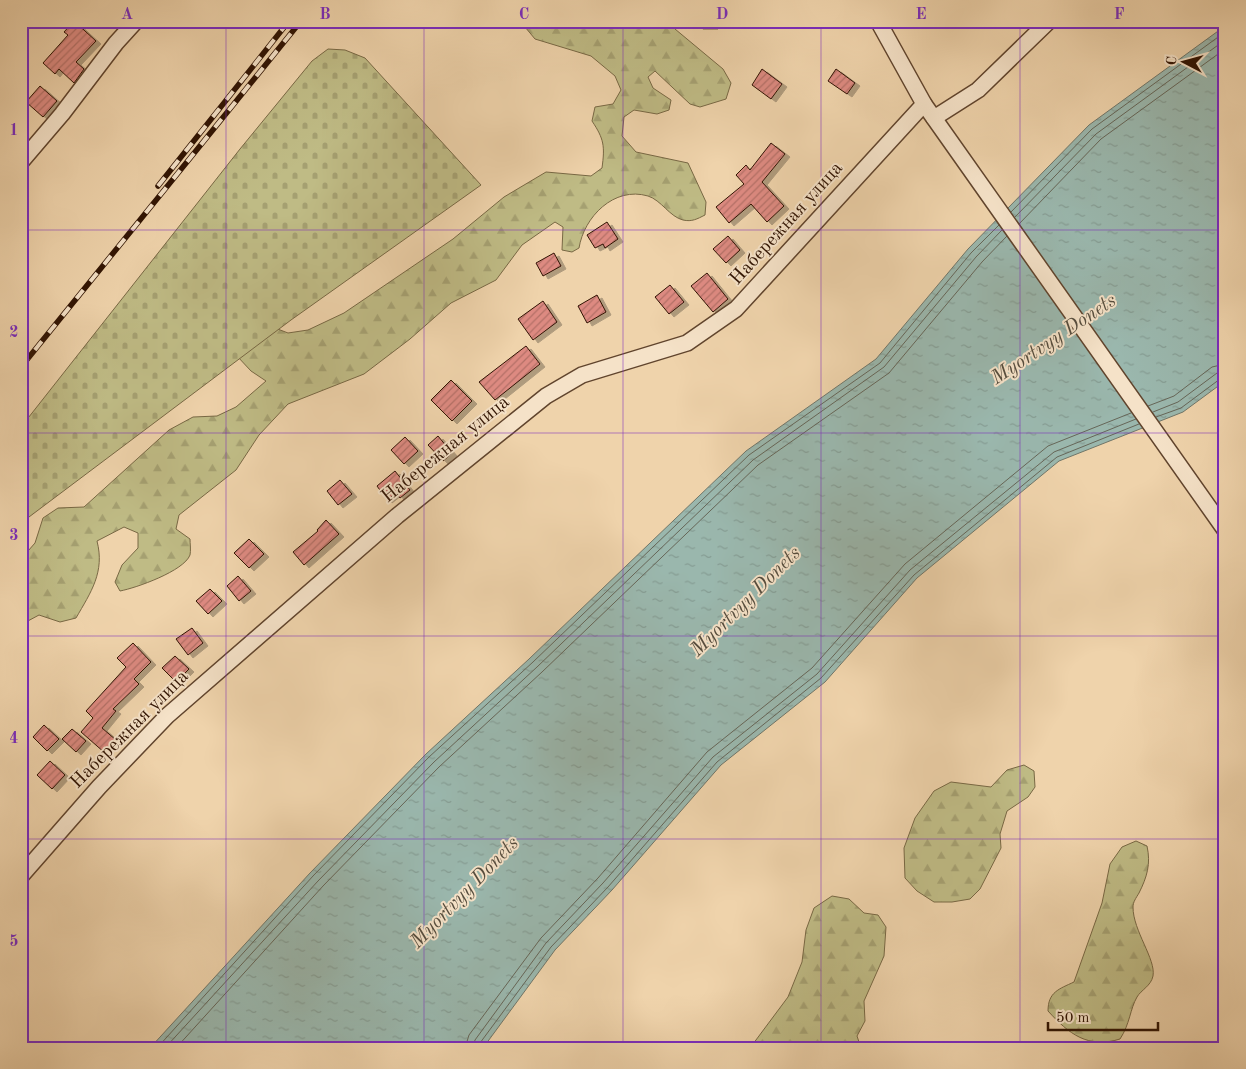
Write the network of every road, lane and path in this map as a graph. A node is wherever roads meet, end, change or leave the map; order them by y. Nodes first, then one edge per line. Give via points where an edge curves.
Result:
1 (136, 21) edge
2 (878, 21) edge
3 (1049, 21) edge
4 (924, 104) junction
5 (934, 118) junction
6 (21, 162) edge
7 (1225, 530) edge
8 (21, 876) edge

1 - 6 street
2 - 4 street
3 - 5 street via 978,90
4 - 5 street
4 - 8 street, Набережная улица via 736,309 687,343 582,375 546,396 397,516 167,716
5 - 7 street

